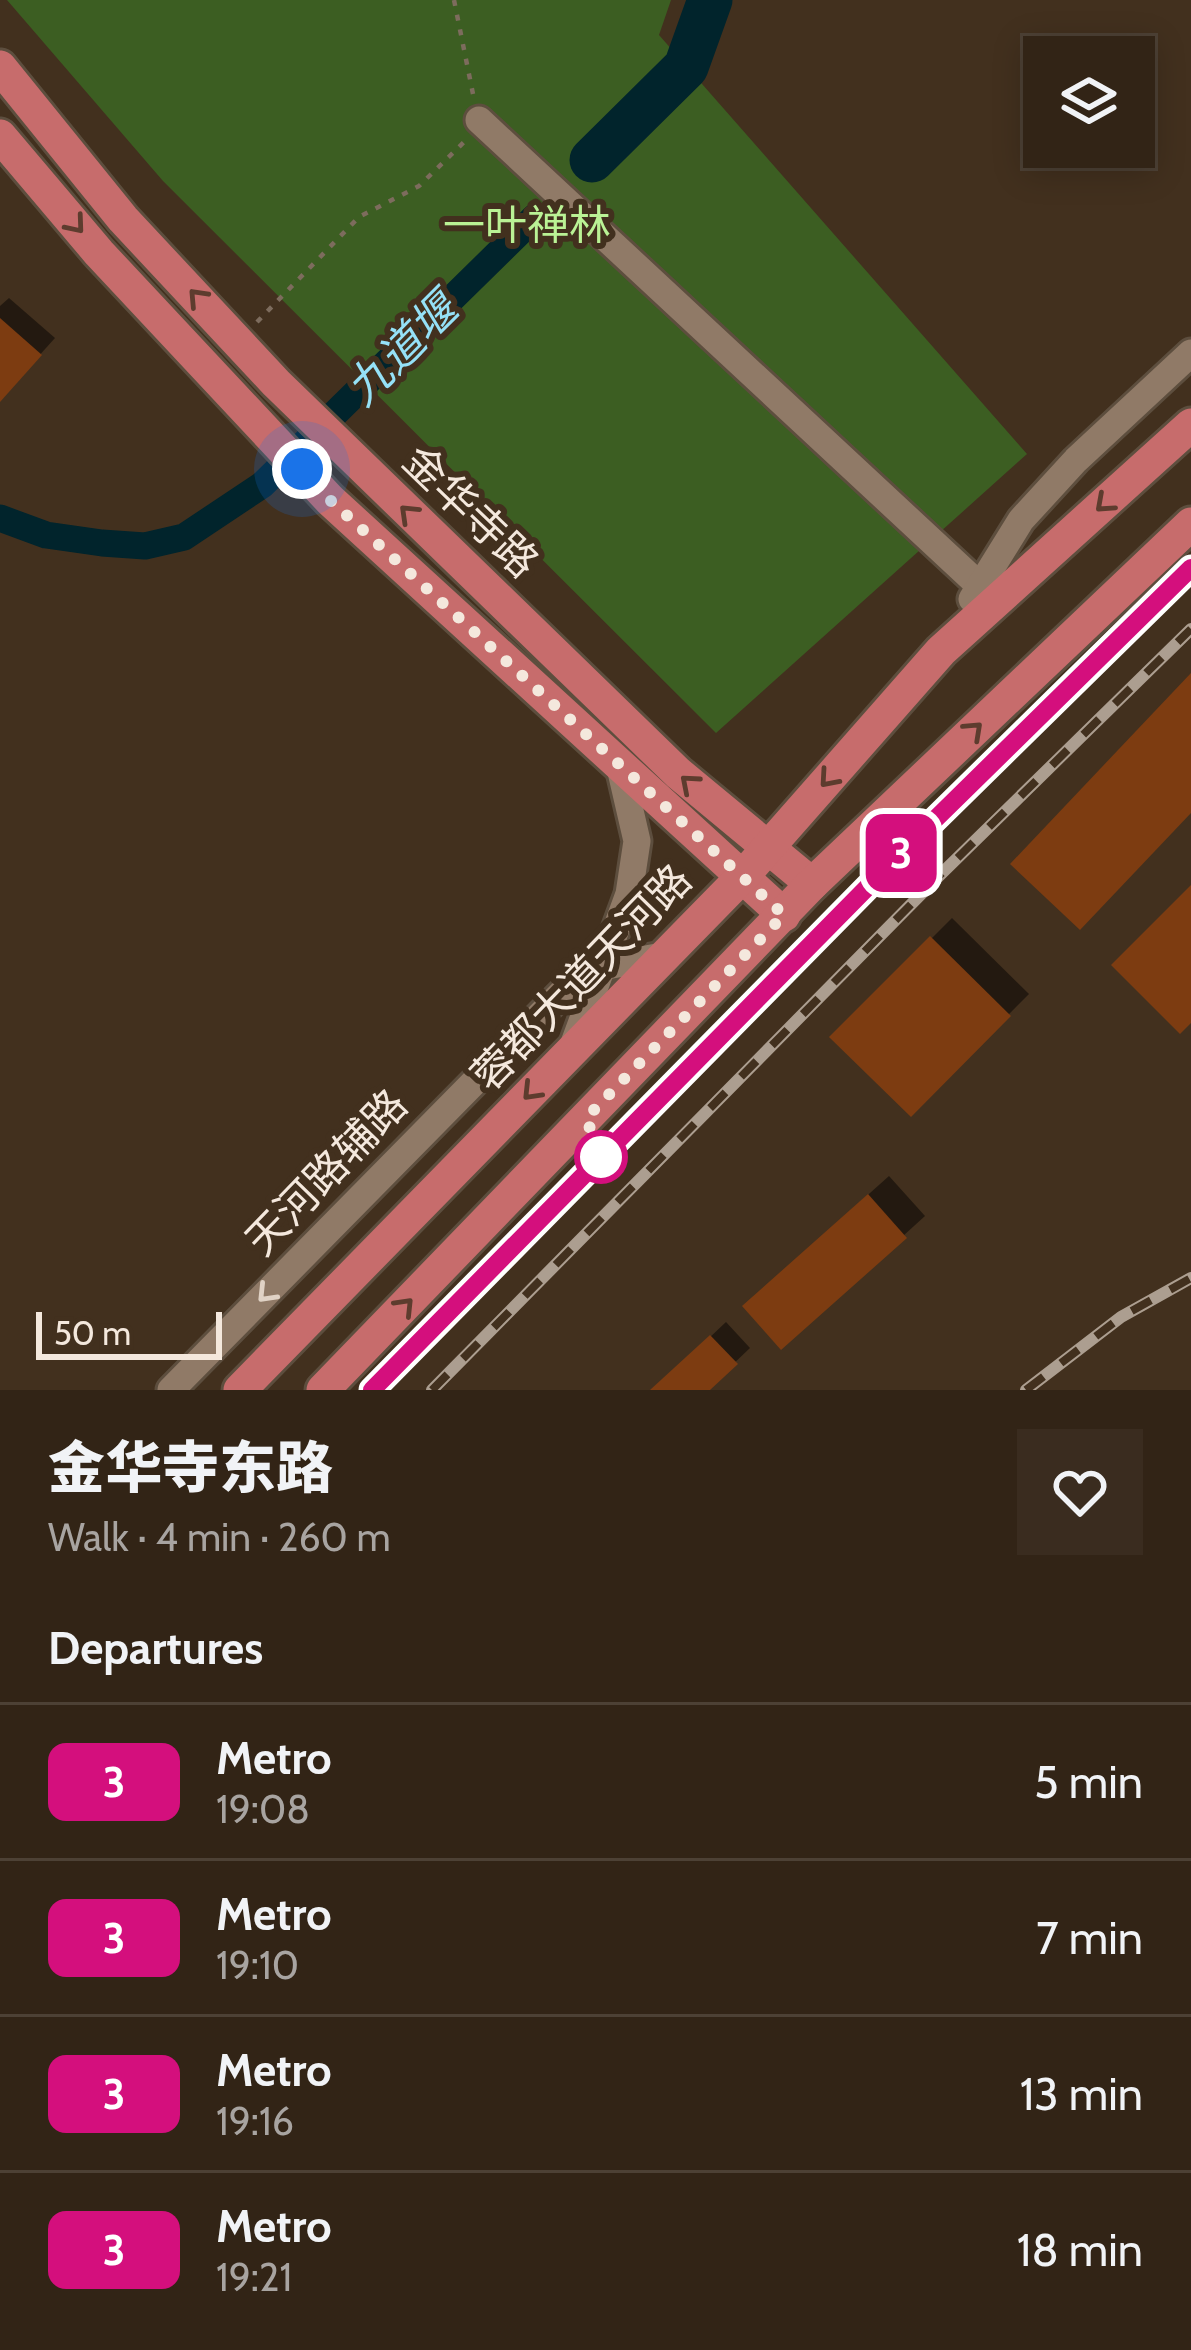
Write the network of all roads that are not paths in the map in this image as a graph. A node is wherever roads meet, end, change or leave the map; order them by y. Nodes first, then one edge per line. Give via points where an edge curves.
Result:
1 (0, 67) edge
2 (479, 120) road end
3 (0, 136) edge
4 (1191, 352) edge
5 (1191, 425) edge
6 (1191, 524) edge
7 (980, 586) junction
8 (941, 650) junction
9 (620, 763) junction
10 (767, 848) junction
11 (744, 874) junction
12 (812, 884) junction
13 (784, 915) junction
14 (668, 955) junction
15 (602, 967) junction
16 (572, 1050) junction
17 (171, 1390) edge
18 (241, 1390) edge
19 (323, 1390) edge

10 -> 1 main road, 金华寺路 via 678,773 276,383 123,219
2 - 7 street
3 -> 9 main road, 金华寺路 via 330,500
4 - 7 street via 1021,520
5 -> 8 main road, 蓉都大道天河路
12 -> 6 main road
7 - 8 street
8 -> 10 main road, 蓉都大道天河路
9 - 11 main road, 金华寺路
9 - 15 street via 637,841 629,894
10 - 11 main road, 蓉都大道天河路
10 - 12 main road, 金华寺路
11 - 13 main road, 金华寺路
11 - 14 main road, 蓉都大道天河路
12 - 13 main road
19 -> 13 main road
14 - 15 street, 天河路辅路
14 - 16 main road, 蓉都大道天河路
15 - 16 street
15 -> 17 street, 天河路辅路 via 561,994
16 -> 18 main road, 蓉都大道天河路

